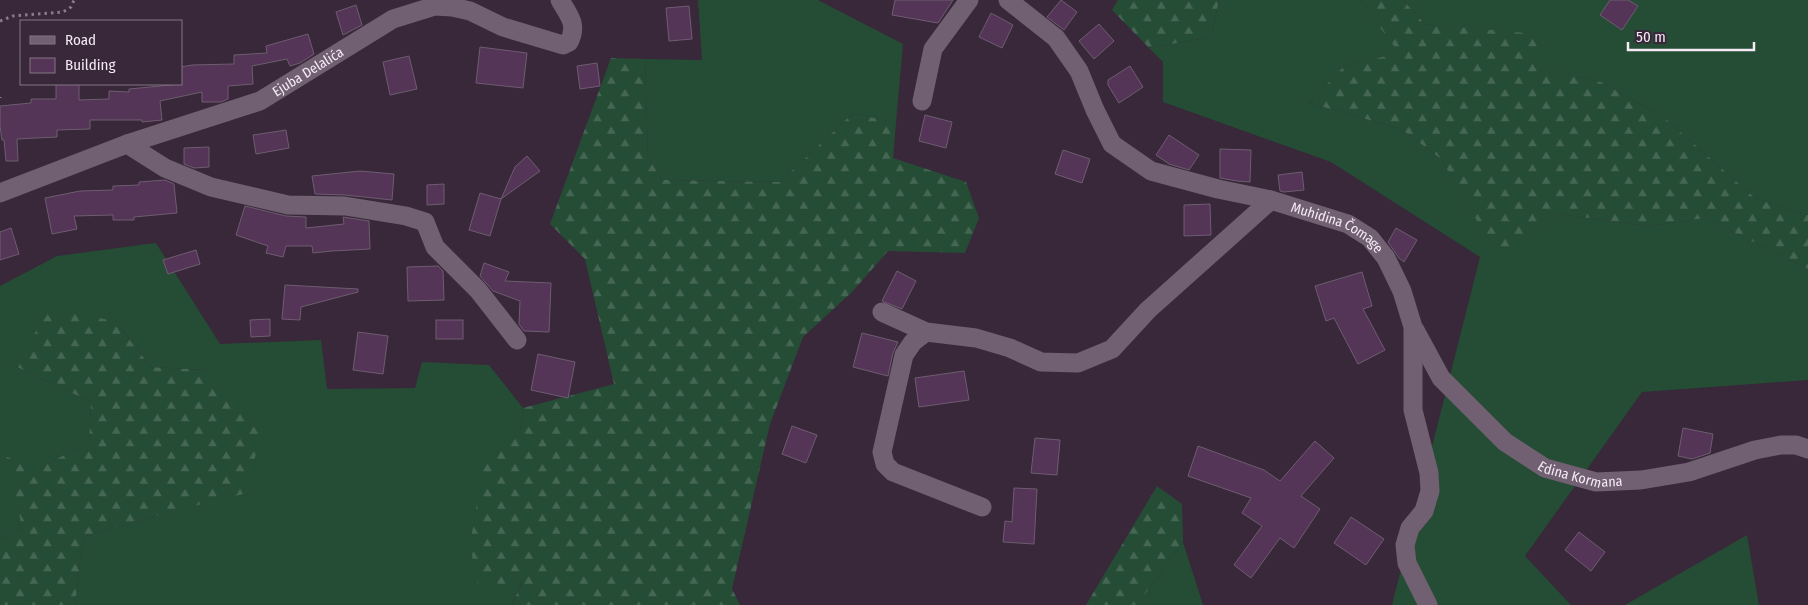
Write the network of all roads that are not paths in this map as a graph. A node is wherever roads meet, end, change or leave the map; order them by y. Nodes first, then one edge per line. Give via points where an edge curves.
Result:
1 (560, 0) edge
2 (969, 0) edge
3 (1008, 0) edge
4 (922, 101) dead end
5 (127, 144) junction
6 (0, 193) edge
7 (1271, 200) junction
8 (882, 312) dead end
9 (1413, 327) junction
10 (926, 332) junction
11 (516, 340) dead end
12 (1808, 449) edge
13 (982, 507) dead end
14 (1428, 605) edge

1 - 5 street, Ejuba Delalića via 574,33 563,45 503,27 470,11 435,6 393,19 260,101
2 - 4 street via 933,49
3 - 7 street, Muhidina Čomage via 1056,38 1079,71 1112,144 1151,171
5 - 6 street, Ejuba Delalića
5 - 11 street via 165,168 211,187 288,205 345,206 425,222 435,246 478,290
7 - 9 street, Muhidina Čomage via 1348,224 1370,238 1386,258 1402,291
7 - 10 street via 1148,310 1112,349 1078,363 1040,362 1010,348 976,338
8 - 10 street
9 - 12 street, Edina Kormana via 1441,378 1505,442 1545,468 1596,482 1641,480 1689,472 1755,450 1781,445
9 - 14 street, Muhidina Čomage via 1413,410 1430,491 1424,511 1410,528 1405,544 1407,563
10 - 13 street via 912,342 904,355 882,452 885,464 893,472

